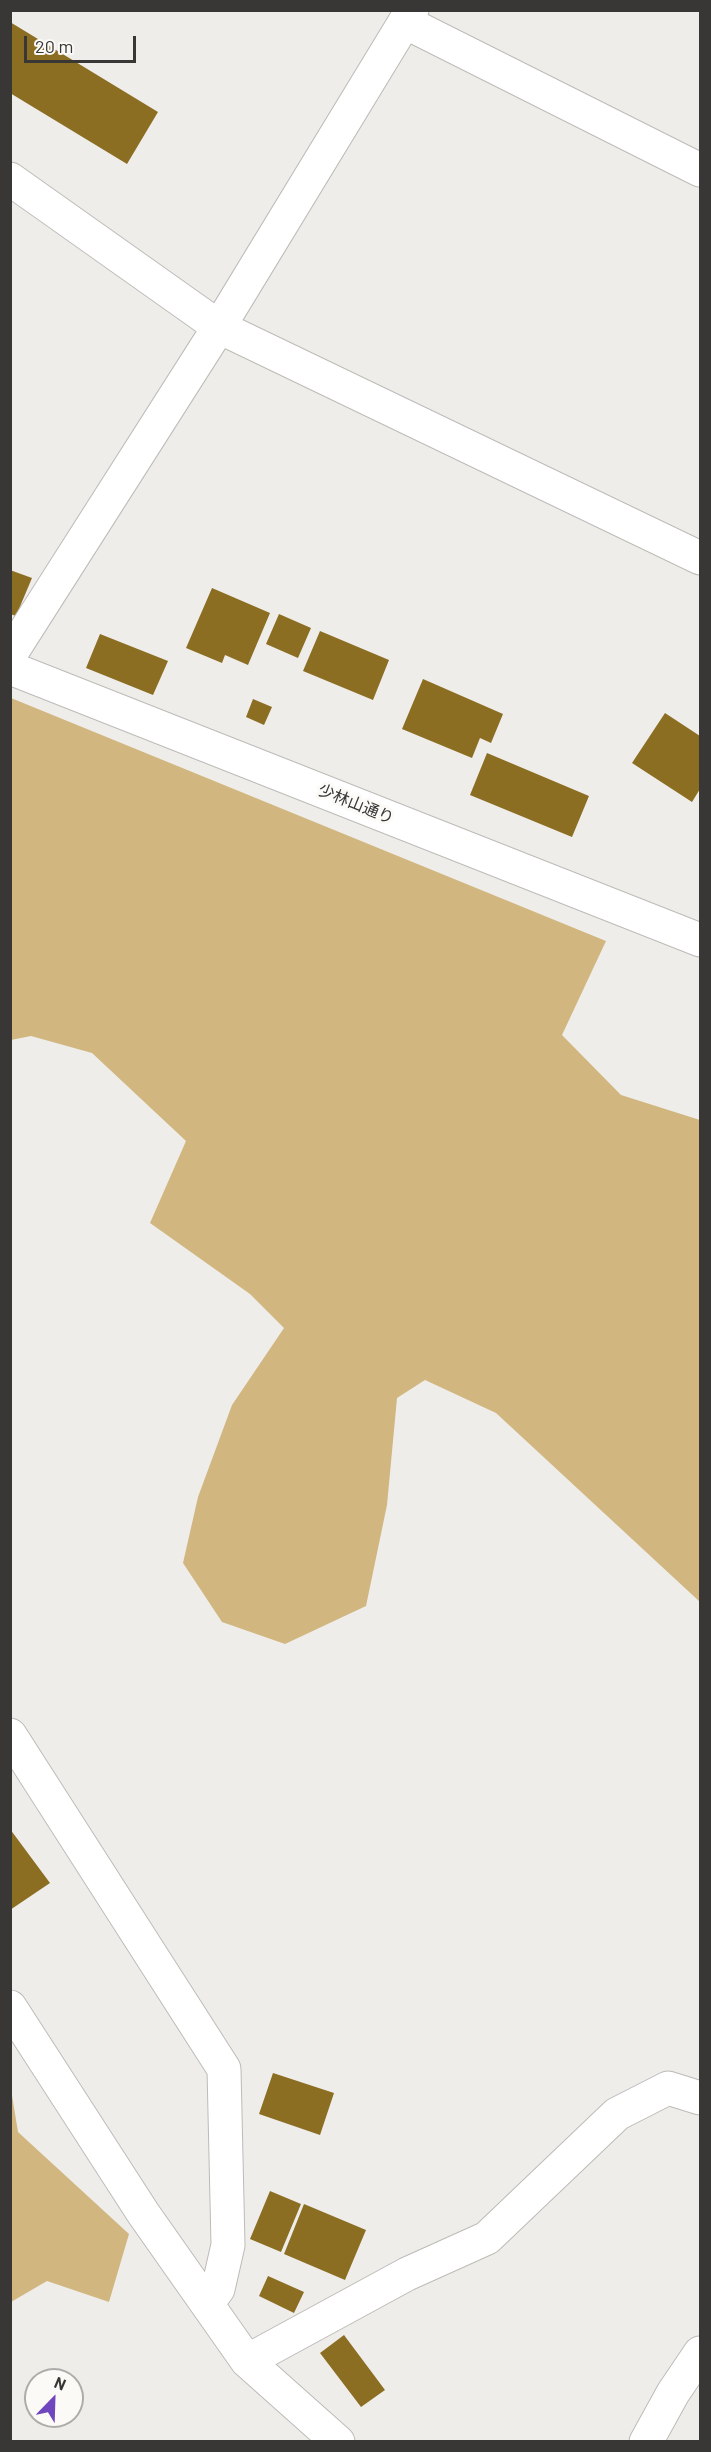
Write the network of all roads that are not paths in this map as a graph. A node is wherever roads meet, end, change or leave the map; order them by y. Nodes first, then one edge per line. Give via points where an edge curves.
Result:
1 (409, 16) edge
2 (700, 170) edge
3 (10, 179) edge
4 (219, 327) junction
5 (700, 558) edge
6 (10, 655) edge
7 (10, 668) edge
8 (700, 940) edge
9 (10, 1735) edge
10 (10, 2007) edge
11 (700, 2098) edge
12 (207, 2304) junction
13 (700, 2353) edge
14 (247, 2361) junction
15 (338, 2442) edge
16 (646, 2442) edge

1 - 2 street
1 - 4 street
3 - 4 street
4 - 5 street
4 - 6 street
7 - 8 street, 少林山通り
9 - 12 street via 224,2069 228,2246 218,2289
10 - 12 street via 143,2213
11 - 14 street via 668,2088 617,2114 487,2238 407,2274
12 - 14 street
13 - 16 street
14 - 15 street

